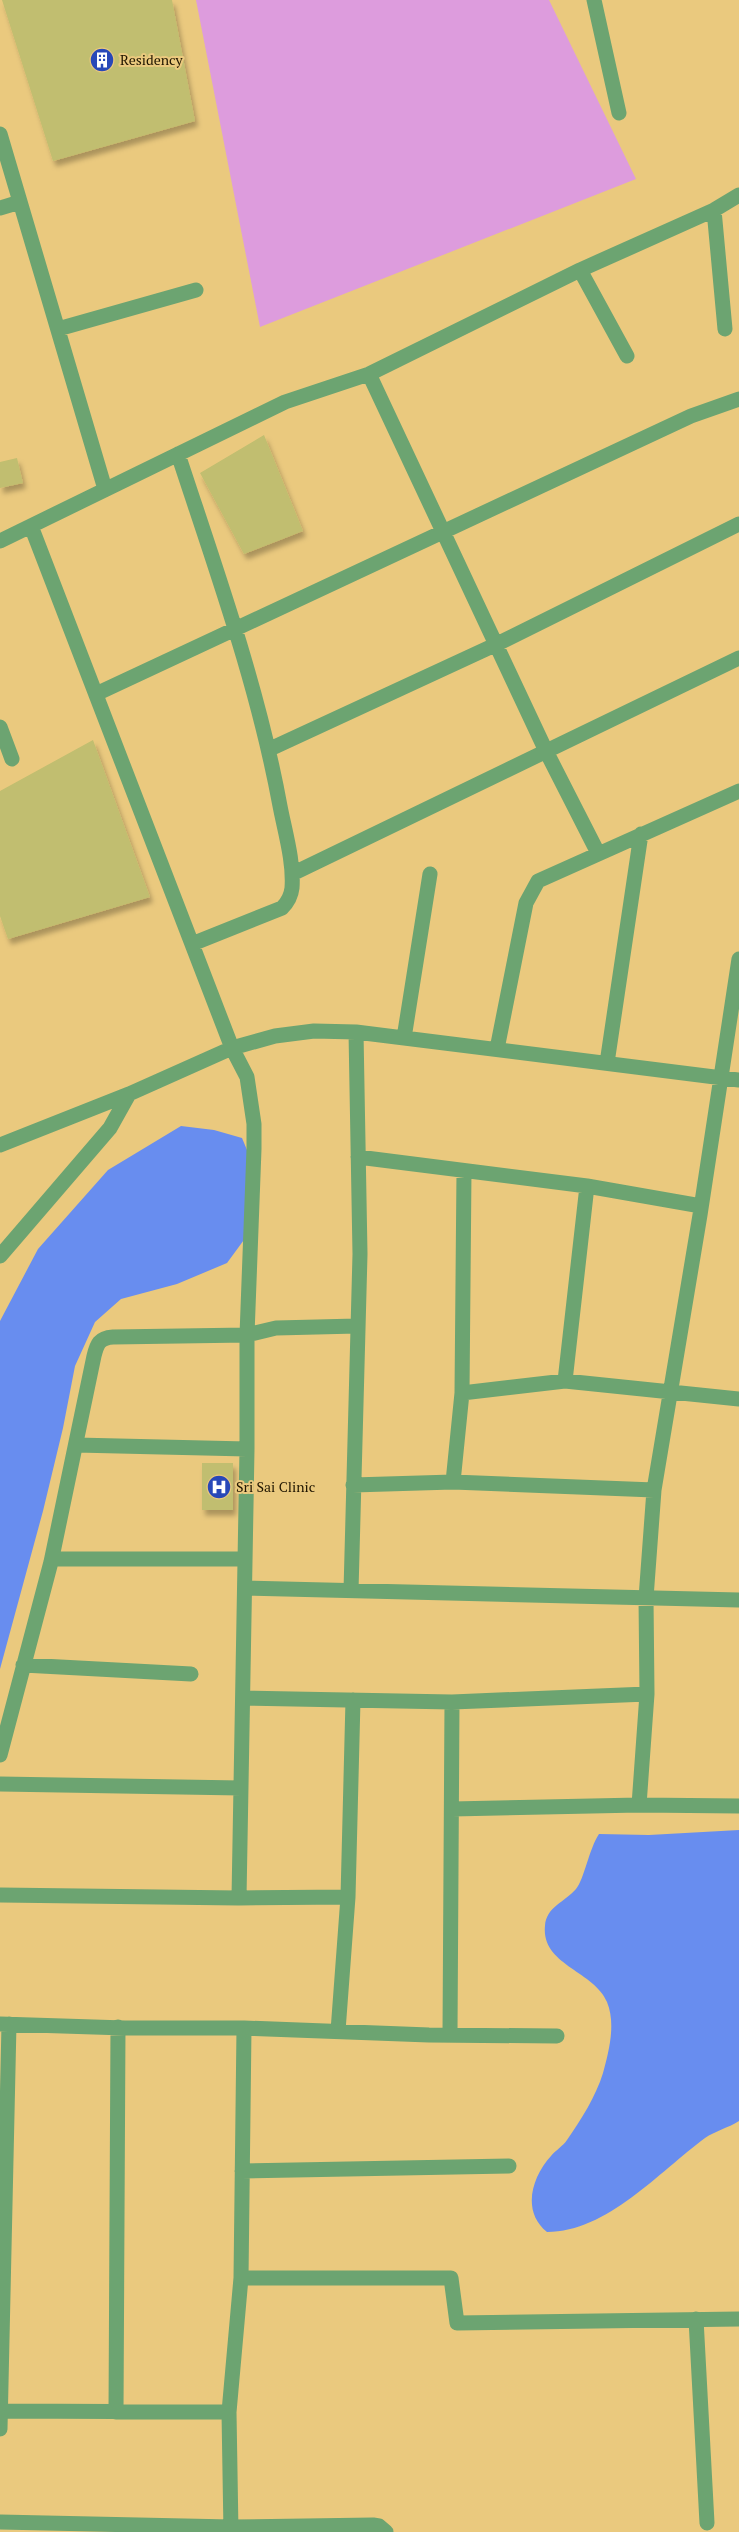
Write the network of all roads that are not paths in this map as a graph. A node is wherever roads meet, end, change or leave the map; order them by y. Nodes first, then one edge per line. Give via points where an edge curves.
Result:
1 (594, 0) edge
2 (620, 112) dead end
3 (0, 134) edge
4 (739, 194) edge
5 (20, 202) junction
6 (0, 208) edge
7 (714, 210) junction
8 (580, 270) junction
9 (196, 290) dead end
10 (58, 329) junction
11 (725, 329) dead end
12 (627, 356) dead end
13 (369, 374) junction
14 (739, 399) edge
15 (178, 454) junction
16 (105, 489) junction
17 (739, 524) edge
18 (31, 526) junction
19 (445, 532) junction
20 (0, 541) edge
21 (236, 629) junction
22 (497, 644) junction
23 (739, 658) edge
24 (96, 694) junction
25 (0, 727) edge
26 (270, 749) junction
27 (546, 751) junction
28 (12, 759) dead end
29 (739, 791) edge
30 (641, 834) junction
31 (598, 853) junction
32 (292, 874) junction
33 (430, 874) dead end
34 (192, 944) junction
35 (739, 959) edge
36 (356, 1032) junction
37 (404, 1038) junction
38 (232, 1048) junction
39 (497, 1049) junction
40 (607, 1063) junction
41 (721, 1077) junction
42 (739, 1080) edge
43 (129, 1094) junction
44 (0, 1145) edge
45 (358, 1157) junction
46 (464, 1171) junction
47 (587, 1186) junction
48 (701, 1206) junction
49 (0, 1256) edge
50 (356, 1326) junction
51 (247, 1335) junction
52 (566, 1381) junction
53 (669, 1392) junction
54 (462, 1393) junction
55 (739, 1399) edge
56 (76, 1445) junction
57 (247, 1449) junction
58 (454, 1482) junction
59 (353, 1485) junction
60 (654, 1490) junction
61 (52, 1559) junction
62 (245, 1559) junction
63 (245, 1588) junction
64 (351, 1591) junction
65 (646, 1598) junction
66 (739, 1600) edge
67 (23, 1665) junction
68 (192, 1674) dead end
69 (647, 1694) junction
70 (243, 1698) junction
71 (353, 1700) junction
72 (452, 1702) junction
73 (0, 1755) edge
74 (0, 1784) edge
75 (241, 1788) junction
76 (639, 1805) junction
77 (739, 1806) edge
78 (452, 1809) junction
79 (0, 1895) edge
80 (348, 1897) junction
81 (239, 1898) junction
82 (4, 2024) edge
83 (118, 2027) junction
84 (244, 2028) junction
85 (338, 2031) junction
86 (450, 2034) junction
87 (557, 2036) dead end
88 (3, 2055) edge
89 (509, 2166) dead end
90 (242, 2171) junction
91 (241, 2278) junction
92 (696, 2319) junction
93 (739, 2319) edge
94 (1, 2411) edge
95 (116, 2412) junction
96 (229, 2412) junction
97 (0, 2429) edge
98 (0, 2522) edge
99 (707, 2523) dead end
100 (231, 2529) edge
101 (386, 2532) edge

1 - 2 street
3 - 5 street
4 - 7 street
5 - 6 street
5 - 10 street
7 - 8 street
7 - 11 street
8 - 12 street
8 - 13 street
9 - 10 street
10 - 16 street
13 - 15 street via 285,402
13 - 19 street
14 - 19 street via 690,416
15 - 16 street
15 - 21 street
16 - 18 street
17 - 22 street
18 - 20 street
18 - 24 street
19 - 21 street
19 - 22 street
21 - 24 street
21 - 26 street
22 - 26 street
22 - 27 street
23 - 27 street
24 - 34 street
25 - 28 street
26 - 32 street
27 - 31 street
27 - 32 street
29 - 30 street
30 - 31 street
30 - 40 street
31 - 39 street via 544,876 533,887 526,904
32 - 34 street via 289,901 282,908
33 - 37 street
34 - 38 street
35 - 41 street
36 - 37 street
36 - 38 street via 314,1031 275,1036
36 - 45 street
37 - 39 street
38 - 43 street
38 - 51 street via 247,1077 254,1124
39 - 40 street
40 - 41 street
41 - 42 street
41 - 48 street
43 - 44 street
43 - 49 street via 110,1128
45 - 46 street
45 - 50 street via 360,1254
46 - 47 street
46 - 54 street
47 - 48 street
47 - 52 street
48 - 53 street
50 - 51 street via 276,1328
50 - 59 street
51 - 56 street via 105,1337 96,1348
51 - 57 street
52 - 53 street
52 - 54 street
53 - 55 street
53 - 60 street
54 - 58 street
56 - 57 street
56 - 61 street
57 - 62 street
58 - 59 street
58 - 60 street
59 - 64 street
60 - 65 street
61 - 62 street
61 - 67 street
62 - 63 street
63 - 64 street
63 - 70 street
64 - 65 street
65 - 66 street
65 - 69 street
67 - 68 street
67 - 73 street
69 - 72 street
69 - 76 street
70 - 71 street
70 - 75 street
71 - 72 street
71 - 80 street
72 - 78 street
74 - 75 street
75 - 81 street
76 - 77 street
76 - 78 street
78 - 86 street
79 - 81 street
80 - 81 street
80 - 85 street
82 - 83 street
82 - 88 street
83 - 84 street
83 - 95 street
84 - 85 street
84 - 90 street
85 - 86 street
86 - 87 street
88 - 94 street
89 - 90 street
90 - 91 street
91 - 92 street via 451,2278 457,2323
91 - 96 street
92 - 93 street
92 - 99 street
94 - 95 street
94 - 97 street
95 - 96 street
96 - 100 street
98 - 100 street
100 - 101 street via 373,2525

